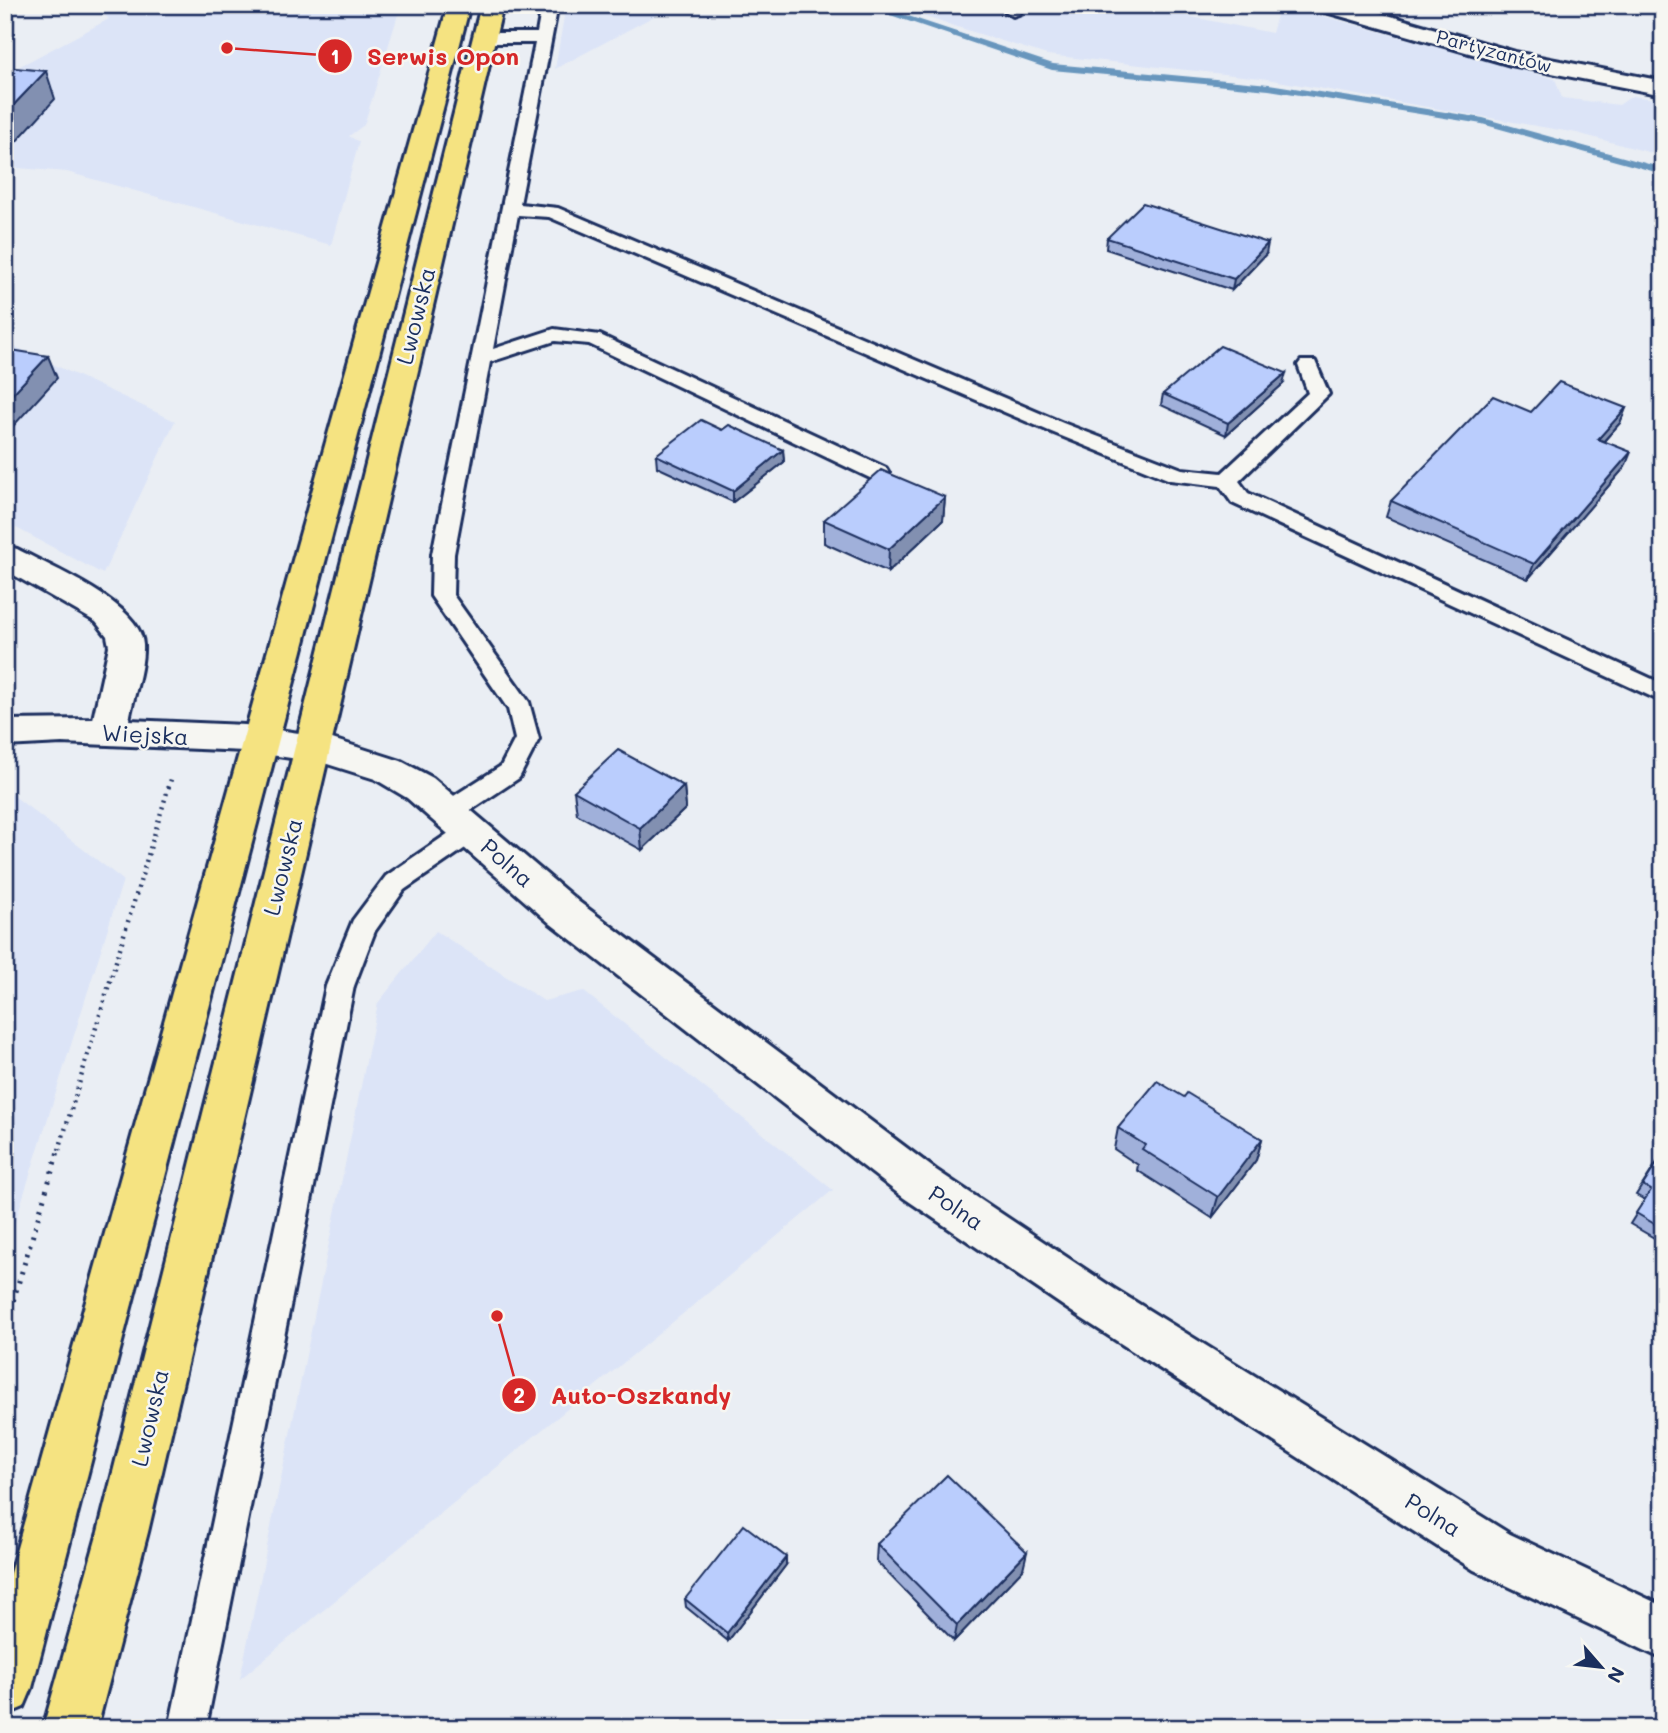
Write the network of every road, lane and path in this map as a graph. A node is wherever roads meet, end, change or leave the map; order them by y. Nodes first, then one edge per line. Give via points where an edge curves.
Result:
1 (459, 5) edge
2 (492, 5) edge
3 (550, 5) edge
4 (1327, 5) edge
5 (484, 38) junction
6 (544, 38) junction
7 (1663, 88) edge
8 (510, 209) junction
9 (481, 359) junction
10 (1308, 365) dead end
11 (878, 473) edge
12 (1227, 480) junction
13 (5, 556) edge
14 (1663, 694) edge
15 (5, 733) edge
16 (108, 733) junction
17 (286, 744) junction
18 (172, 774) dead end
19 (459, 822) junction
20 (5, 1328) edge
21 (1663, 1633) edge
22 (5, 1688) edge
23 (70, 1728) edge
24 (187, 1728) edge

1 - 17 main road, Lwowska
2 - 5 main road, Lwowska
3 - 6 lane
4 - 7 street, Partyzantów via 1511,58
5 - 6 lane
5 - 17 main road, Lwowska
6 - 8 lane
8 - 9 lane
8 - 12 lane via 552,212 1178,475
9 - 11 lane via 554,335 593,339
9 - 19 lane via 443,554 442,596 520,708 527,739 510,772
10 - 12 lane via 1318,394
12 - 14 lane via 1240,498
13 - 16 street via 108,614 124,633 127,646
15 - 16 street, Wiejska
16 - 17 street, Wiejska
17 - 19 street, Polna via 326,750 388,770 420,788
17 - 22 main road, Lwowska
17 - 23 main road, Lwowska via 123,1532
18 - 20 path
19 - 21 street, Polna via 565,913 920,1184 1052,1273 1492,1552
19 - 24 lane via 395,883 363,927 341,986

